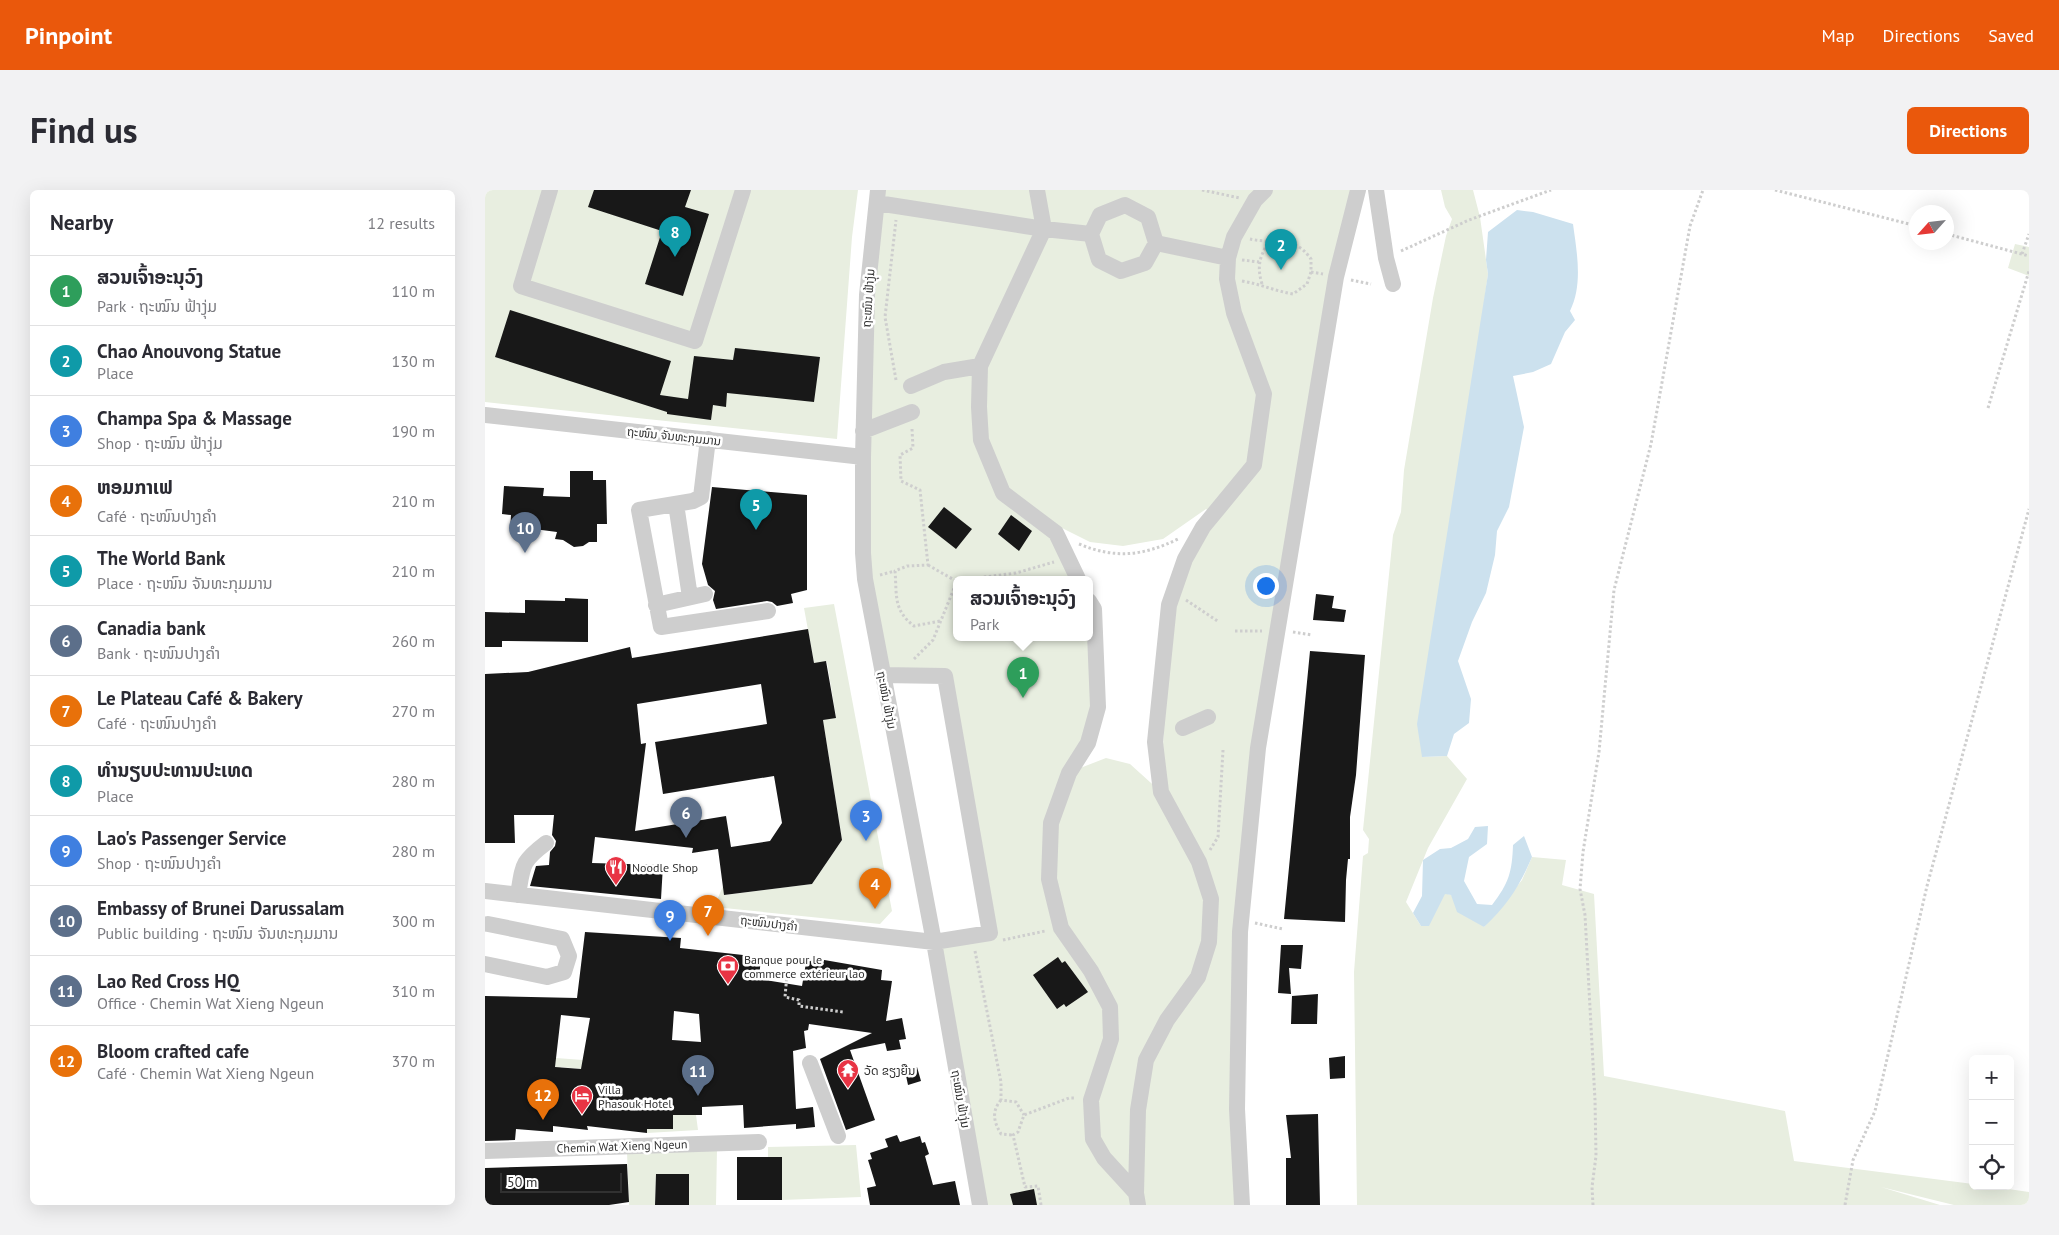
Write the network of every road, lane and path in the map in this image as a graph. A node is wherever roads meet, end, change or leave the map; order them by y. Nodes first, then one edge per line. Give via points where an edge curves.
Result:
1 (550, 190) edge
2 (743, 190) edge
3 (1037, 190) edge
4 (1202, 190) edge
5 (1358, 190) edge
6 (1376, 190) edge
7 (1551, 190) edge
8 (1703, 190) edge
9 (1775, 190) edge
10 (1260, 195) edge
11 (877, 197) edge
12 (1909, 224) edge
13 (1044, 229) junction
14 (1091, 234) junction
15 (2029, 234) edge
16 (1954, 236) edge
17 (1250, 239) dead end
18 (1156, 243) junction
19 (1268, 243) junction
20 (2021, 254) junction
21 (2029, 257) edge
22 (1386, 258) junction
23 (1236, 259) junction
24 (1259, 262) junction
25 (2029, 271) edge
26 (1346, 279) dead end
27 (1243, 281) dead end
28 (1262, 284) junction
29 (1371, 284) dead end
30 (1393, 284) dead end
31 (980, 366) junction
32 (911, 386) dead end
33 (1987, 408) dead end
34 (912, 412) dead end
35 (485, 414) edge
36 (863, 432) junction
37 (708, 439) junction
38 (863, 456) junction
39 (676, 504) junction
40 (2029, 509) edge
41 (1056, 533) junction
42 (1179, 539) dead end
43 (1067, 557) junction
44 (928, 565) dead end
45 (992, 576) edge
46 (1076, 576) edge
47 (953, 579) edge
48 (953, 589) edge
49 (1184, 599) dead end
50 (656, 605) junction
51 (1093, 607) edge
52 (768, 611) dead end
53 (1219, 622) dead end
54 (1289, 631) dead end
55 (1312, 635) dead end
56 (890, 676) junction
57 (1208, 717) dead end
58 (1183, 728) dead end
59 (1223, 750) dead end
60 (545, 843) dead end
61 (1199, 862) junction
62 (485, 891) edge
63 (518, 895) junction
64 (1255, 913) dead end
65 (1254, 923) junction
66 (488, 924) dead end
67 (1061, 928) junction
68 (1283, 929) dead end
69 (1254, 933) dead end
70 (935, 942) junction
71 (994, 942) dead end
72 (975, 946) dead end
73 (485, 964) edge
74 (787, 974) dead end
75 (843, 1012) dead end
76 (809, 1062) dead end
77 (1001, 1100) junction
78 (1091, 1100) junction
79 (1024, 1115) junction
80 (1013, 1135) junction
81 (838, 1136) dead end
82 (759, 1142) dead end
83 (485, 1151) edge
84 (1137, 1199) edge
85 (980, 1205) edge
86 (1041, 1205) edge
87 (1242, 1205) edge
88 (1593, 1205) edge
89 (1845, 1205) edge

1 - 2 street via 521,286 695,340
3 - 13 street
4 - 10 path
5 - 87 street via 1336,277 1259,748 1240,932 1237,1109
6 - 22 street
7 - 22 path via 1469,220
8 - 88 path via 1690,226 1651,444 1614,590 1599,752 1583,852 1580,889 1585,915 1595,1100
9 - 12 path
10 - 23 street via 1241,222
11 - 13 street
11 - 36 street, ຖະໝົນ ຟ້າງຸ່ມ via 867,295
13 - 14 street
13 - 31 street
14 - 18 street via 1099,260 1121,271 1145,263
14 - 18 street via 1100,214 1125,205 1148,217
15 - 20 path
16 - 20 path
17 - 19 path
18 - 23 street
19 - 24 path
19 - 28 path via 1282,242 1300,247 1311,259 1311,272 1307,284 1293,294 1272,290
20 - 21 path
22 - 30 street
23 - 24 path
23 - 61 street via 1227,279 1234,313 1264,394 1254,465 1203,527 1185,560 1169,605 1155,742 1161,792
24 - 28 path
25 - 33 path
26 - 29 path
27 - 28 path
31 - 32 street via 944,372
31 - 41 street via 981,440 1003,492
34 - 36 street
35 - 37 street, ຖະໜົນ ຈັນທະກຸມມານ
36 - 38 street, ຖະໝົນ ຟ້າງຸ່ມ
37 - 38 street, ຖະໜົນ ຈັນທະກຸມມານ
37 - 39 street via 701,497
38 - 56 street, ຖະໝົນ ຟ້າງຸ່ມ via 865,578
39 - 50 street via 639,510
39 - 50 street via 698,595
40 - 89 path via 1927,886 1875,1111 1853,1160
41 - 42 path via 1097,552 1136,554
41 - 43 street
43 - 45 path via 1016,573
43 - 46 street
44 - 47 path
48 - 56 path via 933,640
49 - 53 path
50 - 52 street via 661,627
51 - 67 street via 1098,707 1088,743 1069,773 1051,822 1049,879
54 - 55 path
56 - 70 street, ຖະໝົນ ຟ້າງຸ່ມ
56 - 70 street, ຖະໜົນປາງຄໍາ via 945,676 990,933
57 - 58 street
59 - 61 path via 1218,837
60 - 63 street via 529,856 523,866
61 - 84 street via 1211,898 1209,942 1198,977 1167,1020 1146,1060 1138,1110
62 - 63 street, ຖະໜົນປາງຄໍາ
63 - 70 street, ຖະໜົນປາງຄໍາ
64 - 65 path
65 - 68 path
65 - 69 path
66 - 73 street via 562,938 569,956 564,972 547,977
67 - 71 path
67 - 78 street via 1091,970 1110,1007 1111,1039
70 - 85 street, ຖະໝົນ ຟ້າງຸ່ມ
72 - 77 path via 1001,1082
74 - 75 path via 785,997 799,1000 799,1006
76 - 81 street
77 - 79 path via 1016,1102
77 - 80 path via 995,1107 994,1122 1001,1134
78 - 79 path via 1069,1098
78 - 84 street via 1093,1139
79 - 80 path
80 - 86 path via 1025,1187 1038,1186
82 - 83 street, Chemin Wat Xieng Ngeun

